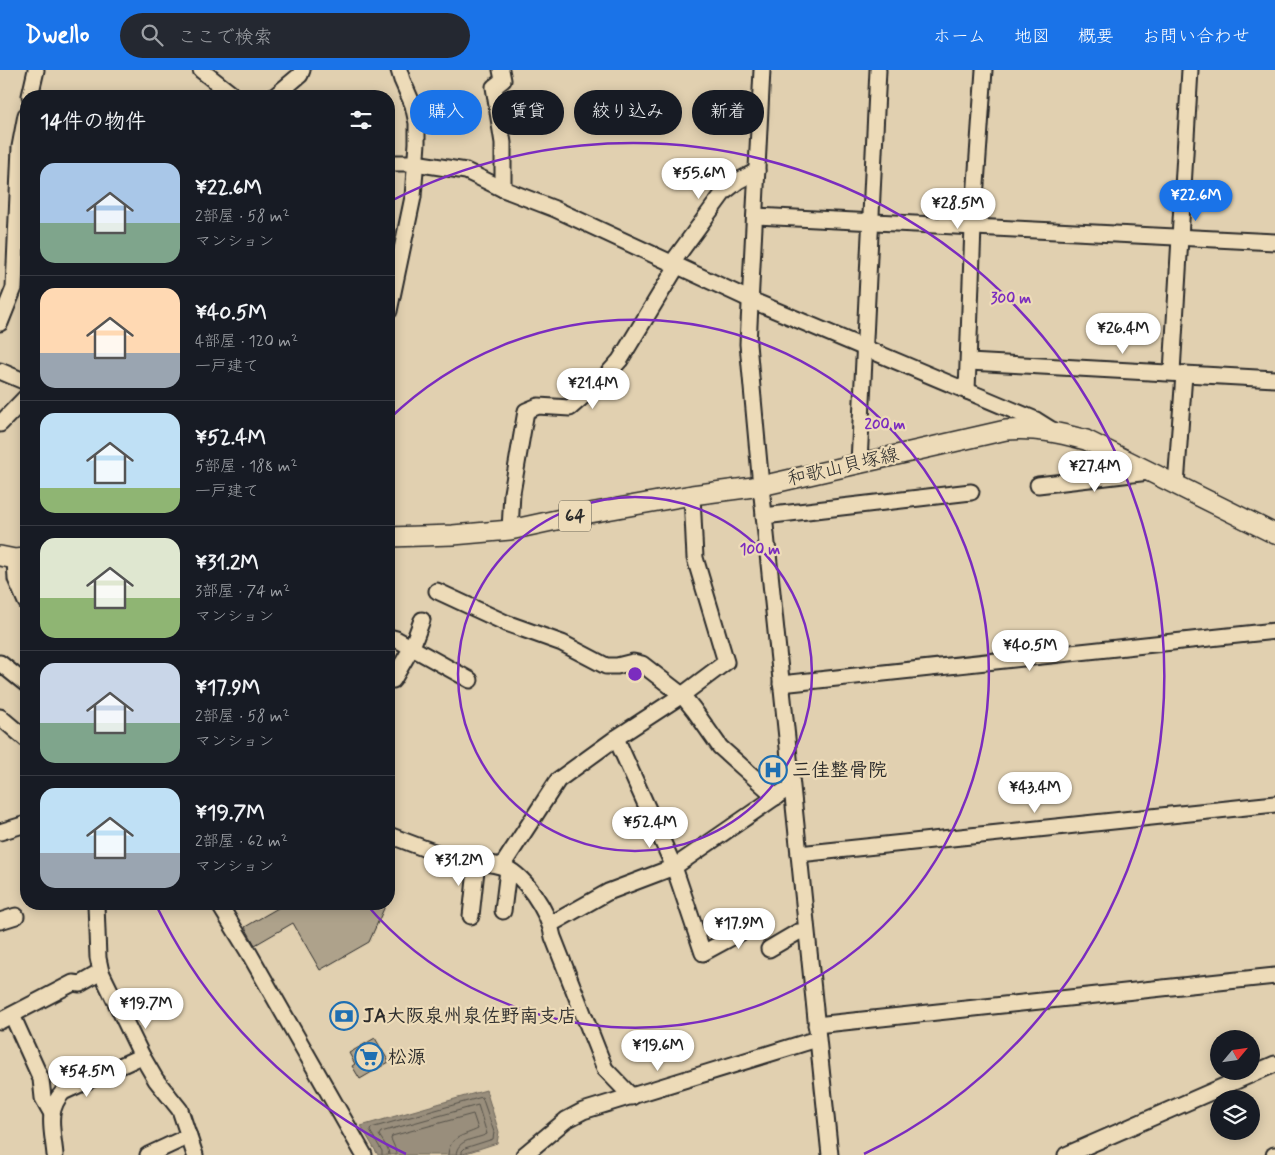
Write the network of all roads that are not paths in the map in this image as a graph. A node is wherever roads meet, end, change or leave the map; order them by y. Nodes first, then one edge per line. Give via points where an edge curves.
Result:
1 (36, 70) edge
2 (200, 70) edge
3 (302, 70) edge
4 (399, 70) edge
5 (501, 70) edge
6 (762, 70) edge
7 (878, 70) edge
8 (984, 70) edge
9 (1190, 70) edge
10 (31, 90) edge
11 (226, 90) edge
12 (282, 90) edge
13 (20, 147) edge
14 (395, 163) edge
15 (415, 163) junction
16 (757, 171) junction
17 (503, 189) junction
18 (755, 216) junction
19 (870, 222) junction
20 (973, 226) junction
21 (1180, 236) junction
22 (1275, 242) edge
23 (675, 264) junction
24 (395, 283) edge
25 (751, 300) junction
26 (0, 323) edge
27 (864, 348) junction
28 (969, 362) junction
29 (0, 370) edge
30 (1178, 373) junction
31 (20, 379) edge
32 (1275, 379) edge
33 (967, 391) junction
34 (20, 403) edge
35 (0, 424) edge
36 (1052, 430) junction
37 (859, 463) junction
38 (1149, 472) junction
39 (1038, 485) dead end
40 (1176, 485) junction
41 (761, 486) junction
42 (971, 492) dead end
43 (692, 495) junction
44 (764, 516) junction
45 (510, 530) junction
46 (1275, 534) edge
47 (395, 537) edge
48 (14, 557) edge
49 (20, 588) edge
50 (437, 591) dead end
51 (422, 620) dead end
52 (1275, 631) edge
53 (395, 639) edge
54 (412, 647) junction
55 (0, 663) edge
56 (395, 677) edge
57 (20, 679) edge
58 (470, 680) dead end
59 (781, 684) junction
60 (682, 695) junction
61 (0, 717) edge
62 (20, 734) edge
63 (616, 738) junction
64 (792, 786) junction
65 (776, 797) junction
66 (1275, 804) edge
67 (20, 826) edge
68 (0, 832) edge
69 (395, 837) edge
70 (799, 854) junction
71 (477, 862) junction
72 (674, 867) junction
73 (505, 868) junction
74 (96, 910) edge
75 (223, 910) edge
76 (503, 911) dead end
77 (16, 916) dead end
78 (471, 916) dead end
79 (0, 921) edge
80 (762, 921) dead end
81 (551, 924) junction
82 (806, 932) junction
83 (769, 948) dead end
84 (101, 972) junction
85 (1275, 976) edge
86 (4, 1015) edge
87 (817, 1032) junction
88 (142, 1056) junction
89 (1275, 1064) edge
90 (632, 1097) junction
91 (51, 1112) junction
92 (189, 1136) junction
93 (55, 1155) edge
94 (148, 1155) edge
95 (195, 1155) edge
96 (364, 1155) edge
97 (524, 1155) edge
98 (830, 1155) edge
99 (1066, 1155) edge

1 - 10 street
2 - 11 street
3 - 12 street
4 - 15 street via 417,123
5 - 17 street via 503,80 494,87 503,143
6 - 16 street
7 - 19 street
8 - 20 street
9 - 21 street
13 - 26 street via 14,288
14 - 15 street
15 - 17 street via 466,171
15 - 24 street via 413,198
16 - 18 street
16 - 23 street via 724,192
17 - 23 street
18 - 19 street
18 - 25 street
19 - 20 street
19 - 27 street
20 - 21 street
20 - 28 street
21 - 22 street
21 - 30 street
23 - 25 street
23 - 45 street via 620,360 604,378 570,408 538,406 526,411 512,493
25 - 27 street
25 - 41 street via 748,344
27 - 33 street
27 - 37 street
28 - 30 street
28 - 33 street
29 - 31 street
30 - 32 street
30 - 40 street
33 - 36 street
34 - 35 street
36 - 37 main road, 和歌山貝塚線 / 64 via 1006,430
36 - 38 main road, 和歌山貝塚線 / 64 via 1086,440
37 - 41 main road, 和歌山貝塚線 / 64
38 - 39 street
38 - 40 main road, 和歌山貝塚線 / 64
40 - 46 main road, 和歌山貝塚線 / 64
41 - 43 main road, 和歌山貝塚線 / 64
41 - 44 street
42 - 44 street
43 - 45 main road, 和歌山貝塚線 / 64
43 - 60 street via 695,558 726,662
44 - 59 street
45 - 47 main road, 和歌山貝塚線 / 64
48 - 49 street
50 - 60 street via 506,623 562,643 606,666 642,664
51 - 54 street
52 - 59 street
53 - 54 street
54 - 56 street
54 - 58 street
55 - 57 street
59 - 64 street
60 - 63 street
60 - 65 street via 720,747
61 - 62 street
63 - 72 street
63 - 73 street via 558,780
64 - 65 street
64 - 70 street
65 - 72 street
66 - 70 street
67 - 68 street
69 - 71 street via 444,855
70 - 82 street
71 - 73 street
71 - 78 street
72 - 80 street via 703,953
72 - 81 street via 608,892
73 - 76 street
73 - 81 street via 524,882
74 - 84 street
75 - 96 street
77 - 79 street
81 - 90 street via 553,937 605,1069
82 - 83 street via 798,932
82 - 87 street
84 - 86 street
84 - 88 street
85 - 87 street
86 - 91 street via 41,1079 43,1098
87 - 90 street
87 - 98 street
88 - 91 street via 63,1092
88 - 92 street via 180,1110
89 - 99 street
90 - 97 street via 566,1120
91 - 93 street
92 - 94 street
92 - 95 street

